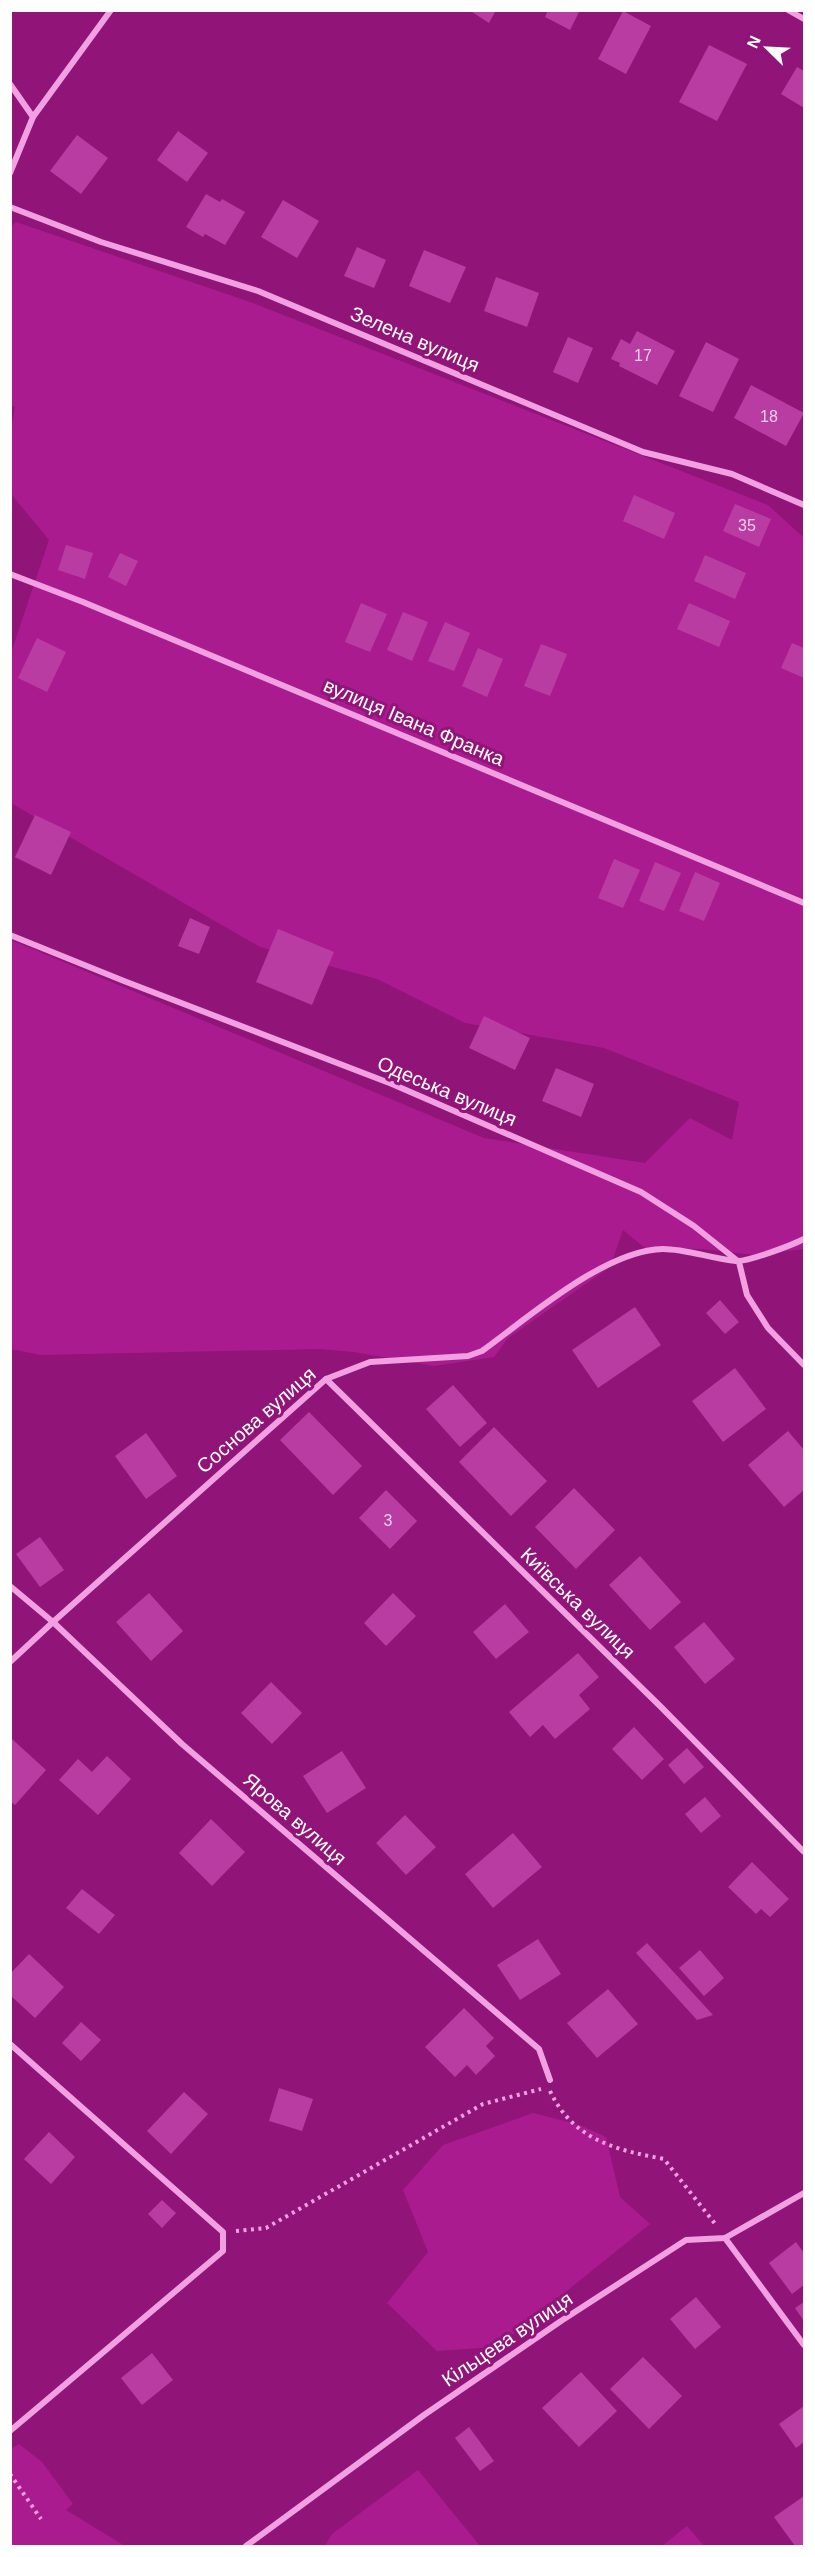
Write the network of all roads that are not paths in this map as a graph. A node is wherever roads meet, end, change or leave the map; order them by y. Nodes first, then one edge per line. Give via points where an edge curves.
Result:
1 (111, 10) edge
2 (788, 10) edge
3 (804, 19) edge
4 (10, 84) edge
5 (33, 117) junction
6 (10, 173) edge
7 (10, 207) edge
8 (804, 505) edge
9 (10, 574) edge
10 (804, 903) edge
11 (10, 935) edge
12 (804, 1239) edge
13 (739, 1262) junction
14 (804, 1365) edge
15 (326, 1379) junction
16 (10, 1586) edge
17 (53, 1622) junction
18 (10, 1662) edge
19 (804, 1852) edge
20 (10, 2044) edge
21 (550, 2080) dead end
22 (804, 2193) edge
23 (725, 2238) junction
24 (804, 2345) edge
25 (10, 2431) edge
26 (246, 2547) edge

1 - 5 street
2 - 3 street
4 - 5 street
5 - 6 street
7 - 8 street, Зелена вулиця via 101,242 258,291 643,452 732,474
9 - 10 street, вулиця Івана Франка
11 - 13 street, Одеська вулиця via 392,1084 641,1192 694,1226
12 - 13 street, Соснова вулиця
13 - 14 street via 747,1295
13 - 15 street, Соснова вулиця via 663,1250 637,1254 598,1269 482,1351 468,1356 370,1362
15 - 17 street, Соснова вулиця
15 - 19 street, Київська вулиця
16 - 17 street, Ярова вулиця
17 - 18 street, Соснова вулиця
17 - 21 street, Ярова вулиця via 182,1743 539,2049
20 - 25 street via 223,2232 223,2251
22 - 23 street, Кільцева вулиця
23 - 24 street
23 - 26 street, Кільцева вулиця via 686,2240 424,2415

